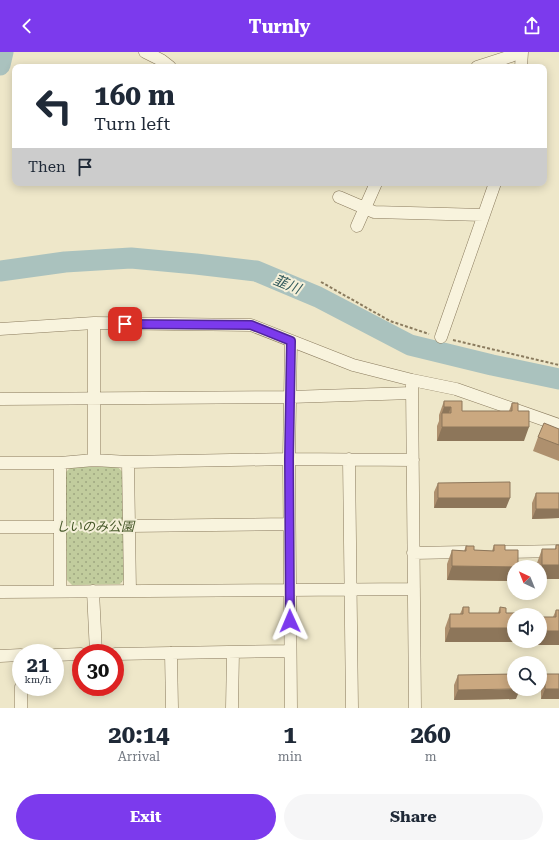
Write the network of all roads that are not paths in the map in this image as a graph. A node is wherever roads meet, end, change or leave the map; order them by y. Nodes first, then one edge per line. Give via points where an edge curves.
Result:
1 (145, 52) edge
2 (518, 52) edge
3 (522, 52) edge
4 (166, 64) edge
5 (486, 64) edge
6 (521, 64) edge
7 (375, 186) edge
8 (494, 186) edge
9 (339, 197) dead end
10 (365, 208) junction
11 (484, 215) junction
12 (356, 226) dead end
13 (94, 323) junction
14 (0, 328) edge
15 (441, 337) dead end
16 (291, 341) junction
17 (412, 380) junction
18 (412, 393) junction
19 (290, 397) junction
20 (93, 398) junction
21 (0, 399) edge
22 (559, 426) edge
23 (289, 459) junction
24 (94, 460) junction
25 (349, 460) junction
26 (413, 460) junction
27 (128, 462) junction
28 (0, 463) edge
29 (60, 463) junction
30 (289, 524) junction
31 (129, 526) junction
32 (0, 527) edge
33 (60, 527) junction
34 (559, 551) edge
35 (475, 552) edge
36 (490, 552) edge
37 (413, 553) junction
38 (414, 589) junction
39 (290, 590) junction
40 (350, 590) junction
41 (60, 591) junction
42 (94, 591) junction
43 (130, 591) junction
44 (0, 592) edge
45 (96, 644) edge
46 (232, 652) junction
47 (290, 652) junction
48 (171, 653) junction
49 (124, 654) edge
50 (12, 655) edge
51 (0, 656) edge
52 (21, 696) edge
53 (21, 708) edge
54 (172, 708) edge
55 (232, 708) edge
56 (291, 708) edge
57 (352, 708) edge
58 (415, 708) edge

1 - 4 street
2 - 5 street
3 - 6 street
7 - 10 street
8 - 11 street
9 - 10 street
10 - 11 street via 374,212
10 - 12 street
11 - 15 street
13 - 14 street
13 - 16 street via 251,325
13 - 20 street
16 - 17 street via 353,365
16 - 19 street
17 - 18 street
17 - 22 street via 456,389
18 - 19 street
18 - 26 street
19 - 20 street
19 - 23 street
20 - 21 street
20 - 24 street
23 - 25 street
23 - 27 street
23 - 30 street
24 - 27 street
24 - 29 street
25 - 26 street
25 - 40 street
26 - 37 street
27 - 31 street
28 - 29 street
29 - 33 street
30 - 31 street
30 - 39 street
31 - 43 street
32 - 33 street
33 - 41 street
34 - 36 street
35 - 37 street
37 - 38 street
38 - 40 street
38 - 58 street
39 - 40 street
39 - 43 street
39 - 47 street
40 - 57 street
41 - 42 street
41 - 44 street
42 - 43 street
42 - 45 street
46 - 47 street
46 - 48 street
46 - 55 street
47 - 56 street
48 - 49 street
48 - 54 street
50 - 51 street
52 - 53 street

